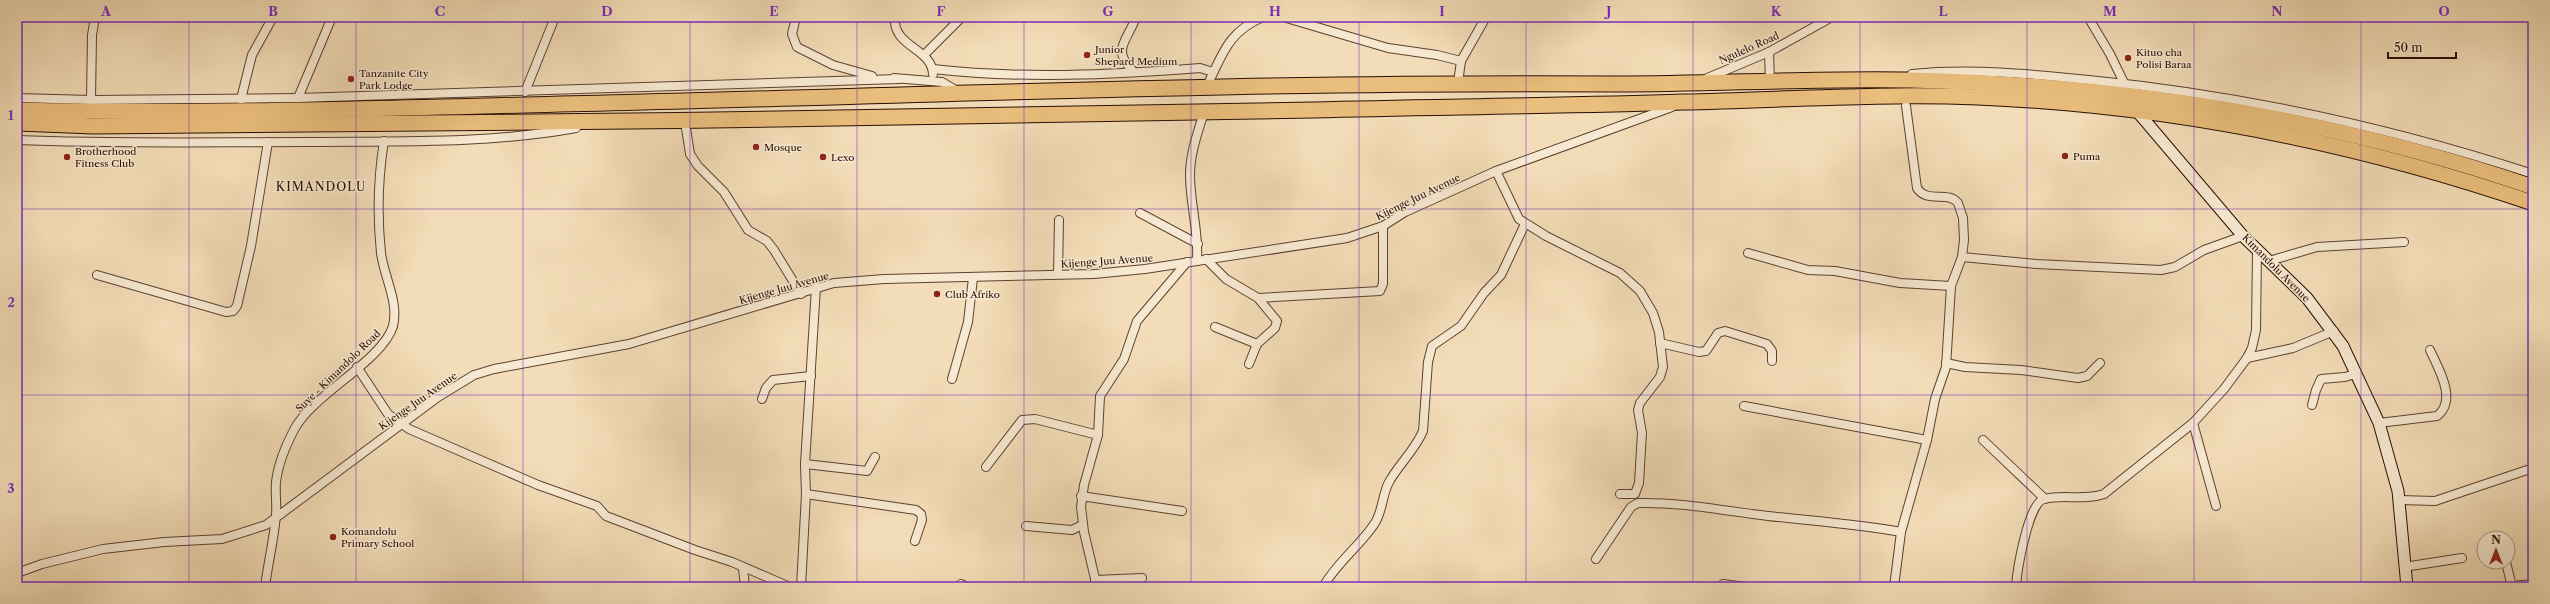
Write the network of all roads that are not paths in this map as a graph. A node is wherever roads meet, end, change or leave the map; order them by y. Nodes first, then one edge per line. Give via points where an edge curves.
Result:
1 (95, 17) edge
2 (273, 17) edge
3 (332, 17) edge
4 (555, 17) edge
5 (796, 17) edge
6 (895, 17) edge
7 (962, 17) edge
8 (1136, 17) edge
9 (1261, 17) edge
10 (1283, 17) edge
11 (1486, 17) edge
12 (1832, 17) edge
13 (2088, 17) edge
14 (1769, 52) junction
15 (924, 55) junction
16 (1461, 61) junction
17 (933, 69) junction
18 (1133, 71) junction
19 (1213, 72) junction
20 (899, 79) junction
21 (933, 80) junction
22 (1454, 83) junction
23 (1512, 83) junction
24 (1770, 83) junction
25 (1693, 84) junction
26 (1206, 88) junction
27 (2127, 89) junction
28 (525, 92) junction
29 (963, 94) junction
30 (17, 98) edge
31 (298, 98) junction
32 (241, 99) junction
33 (91, 100) junction
34 (1686, 102) junction
35 (1511, 106) junction
36 (1906, 106) dead end
37 (1449, 107) junction
38 (17, 110) edge
39 (2136, 110) junction
40 (1204, 112) junction
41 (17, 122) edge
42 (604, 122) junction
43 (685, 122) junction
44 (17, 140) edge
45 (384, 141) junction
46 (268, 142) junction
47 (1496, 171) junction
48 (2533, 174) edge
49 (2533, 187) edge
50 (2533, 203) edge
51 (1140, 212) dead end
52 (1059, 220) dead end
53 (1525, 224) junction
54 (1383, 226) junction
55 (2243, 236) junction
56 (2404, 242) dead end
57 (1198, 244) junction
58 (2257, 251) junction
59 (1748, 253) dead end
60 (1962, 257) junction
61 (1201, 260) junction
62 (2269, 261) junction
63 (1187, 262) junction
64 (1058, 274) junction
65 (97, 275) dead end
66 (973, 278) junction
67 (1951, 286) junction
68 (816, 287) junction
69 (801, 294) junction
70 (1258, 298) junction
71 (1215, 327) dead end
72 (2334, 331) junction
73 (1660, 343) junction
74 (1257, 344) junction
75 (2430, 350) dead end
76 (2247, 358) junction
77 (1772, 361) dead end
78 (1946, 363) junction
79 (2100, 363) dead end
80 (1249, 364) dead end
81 (358, 367) junction
82 (2355, 374) junction
83 (811, 376) junction
84 (952, 379) dead end
85 (762, 399) dead end
86 (2312, 405) dead end
87 (1744, 406) dead end
88 (2193, 423) junction
89 (2379, 423) junction
90 (400, 424) junction
91 (1098, 435) junction
92 (1927, 440) junction
93 (1983, 440) dead end
94 (875, 457) dead end
95 (805, 464) junction
96 (986, 466) dead end
97 (2533, 468) edge
98 (806, 494) junction
99 (1620, 494) dead end
100 (1081, 496) junction
101 (2045, 499) junction
102 (2399, 500) junction
103 (2216, 506) dead end
104 (1182, 511) dead end
105 (276, 516) junction
106 (1082, 525) junction
107 (1026, 526) dead end
108 (1901, 532) junction
109 (915, 541) dead end
110 (2462, 558) dead end
111 (1596, 559) dead end
112 (2404, 567) junction
113 (743, 568) junction
114 (2508, 570) edge
115 (17, 573) edge
116 (1142, 578) dead end
117 (1096, 584) edge
118 (1723, 584) dead end
119 (2533, 584) edge
120 (265, 587) edge
121 (745, 587) edge
122 (790, 587) edge
123 (801, 587) edge
124 (1324, 587) edge
125 (1746, 587) edge
126 (1894, 587) edge
127 (2016, 587) edge
128 (2407, 587) edge
129 (2512, 587) edge

1 - 33 street via 91,43
2 - 32 street via 252,55
3 - 31 street
4 - 28 street
5 - 20 street via 793,42 804,52 849,72
6 - 15 street via 895,28 902,40
7 - 15 street
8 - 18 street via 1121,52 1122,59
9 - 19 street via 1236,34 1222,53
10 - 16 street via 1388,48
11 - 16 street
12 - 14 street, Ngulelo Road
13 - 27 street
14 - 24 street
14 - 25 street, Ngulelo Road
15 - 17 street
16 - 22 street
17 - 18 street via 986,75 1052,76
17 - 21 street
18 - 19 street via 1203,68
19 - 26 street
20 - 21 street
20 - 28 street via 594,87
21 - 29 street via 951,86
22 - 23 highway
22 - 26 highway
22 - 37 highway
23 - 25 highway
23 - 35 highway
24 - 25 highway
24 - 27 highway via 1911,80
26 - 29 highway
27 - 48 street via 2210,95 2333,118 2417,138
27 - 49 highway via 2357,135 2426,153
28 - 31 street
29 - 38 highway via 294,111
30 - 33 street
31 - 32 street
32 - 33 street
34 - 35 highway
34 - 39 highway via 1904,95 1979,97
34 - 47 street, Kijenge Juu Avenue
35 - 37 highway
36 - 60 street via 1917,188 1924,195 1950,198 1958,202 1963,224
37 - 40 highway
39 - 50 highway via 2326,143 2413,164
39 - 55 street, Kimandolu Avenue
40 - 43 highway
40 - 57 street via 1193,148 1190,174
41 - 42 highway via 115,126
42 - 43 highway
42 - 45 street via 530,136
43 - 69 street via 690,154 698,166 724,192 748,230 766,241 774,250
44 - 46 street
45 - 46 street
45 - 81 street, Suye - Kimandolo Road via 378,189 379,235 395,317 388,338
46 - 65 street via 251,246 237,306 233,311 226,312
47 - 53 street via 1514,211
47 - 54 street, Kijenge Juu Avenue via 1405,212
51 - 57 street
52 - 64 street
53 - 73 street via 1631,280 1653,313
53 - 124 street via 1501,275 1484,293 1461,326 1432,346 1428,362 1423,431 1419,441 1388,484 1375,523 1337,565
54 - 61 street, Kijenge Juu Avenue via 1348,238
54 - 70 street via 1383,284 1380,291
55 - 58 street, Kimandolu Avenue
55 - 60 street via 2204,250 2175,267 2161,270 2036,264
56 - 62 street via 2317,247
57 - 61 street
58 - 62 street, Kimandolu Avenue
58 - 76 street via 2256,330
59 - 67 street via 1808,270 1835,271 1900,282
60 - 67 street
61 - 63 street, Kijenge Juu Avenue
61 - 70 street
62 - 72 street, Kimandolu Avenue via 2288,278
63 - 64 street, Kijenge Juu Avenue via 1108,272
63 - 91 street via 1137,321 1124,360 1100,396
64 - 66 street, Kijenge Juu Avenue
66 - 68 street, Kijenge Juu Avenue via 854,280
66 - 84 street via 968,322
67 - 78 street
68 - 69 street, Kijenge Juu Avenue
68 - 83 street
69 - 90 street, Kijenge Juu Avenue via 629,344 494,369 458,384
70 - 74 street via 1278,325
71 - 74 street
72 - 76 street via 2293,348
72 - 82 street, Kimandolu Avenue
73 - 77 street via 1699,352 1706,351 1718,333 1725,331 1767,344 1772,350
73 - 99 street via 1663,367 1660,377 1640,403 1638,410 1642,433 1639,483 1635,494
74 - 80 street
75 - 89 street via 2445,385 2442,412 2437,416
76 - 88 street via 2224,389
78 - 79 street via 2078,378 2087,376
78 - 92 street via 1944,380 1935,399
81 - 90 street via 388,414
81 - 105 street, Suye - Kimandolo Road via 309,411 296,427 286,448 276,481
82 - 86 street via 2322,379
82 - 89 street, Kimandolu Avenue
83 - 85 street via 773,380 766,388
83 - 95 street
87 - 92 street
88 - 101 street via 2104,494 2090,498
88 - 103 street
89 - 102 street, Kimandolu Avenue
90 - 105 street, Kijenge Juu Avenue
90 - 113 street via 538,485 597,506 606,516
91 - 96 street via 1035,419 1022,420
91 - 100 street
92 - 108 street
93 - 101 street
94 - 95 street via 867,472
95 - 98 street
97 - 102 street via 2435,501
98 - 109 street via 916,510 921,514 922,520
98 - 123 street
100 - 104 street
100 - 106 street
101 - 127 street via 2036,504 2029,520
102 - 112 street, Kimandolu Avenue
105 - 115 street, Kijenge Juu Avenue via 266,525 222,539 148,543 102,549
105 - 120 street, Suye - Kimandolo Road
106 - 107 street via 1072,530
106 - 117 street
108 - 111 street via 1849,523 1696,506 1638,503 1631,507
108 - 126 street
110 - 112 street
112 - 128 street, Kimandolu Avenue
113 - 121 street
113 - 122 street
114 - 129 street
116 - 117 street
118 - 125 street
119 - 129 street

